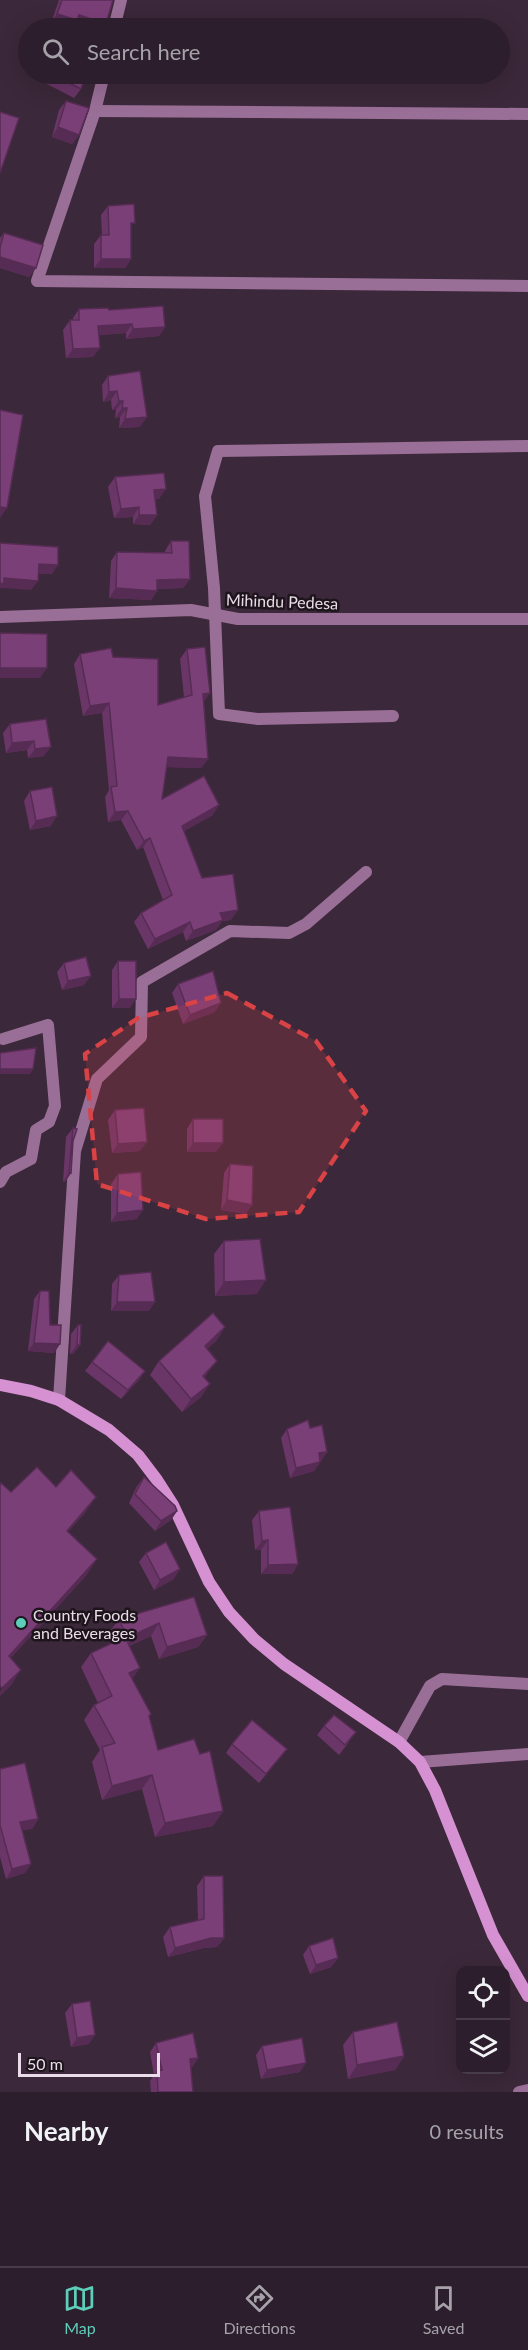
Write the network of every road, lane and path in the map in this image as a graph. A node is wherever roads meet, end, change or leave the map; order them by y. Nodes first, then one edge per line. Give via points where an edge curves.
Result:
1 (121, 0) edge
2 (116, 18) edge
3 (102, 84) edge
4 (95, 111) junction
5 (528, 114) edge
6 (528, 286) edge
7 (528, 446) edge
8 (215, 615) junction
9 (0, 617) edge
10 (528, 619) edge
11 (393, 716) dead end
12 (366, 872) dead end
13 (3, 1039) dead end
14 (0, 1182) edge
15 (0, 1386) edge
16 (59, 1400) junction
17 (528, 1684) edge
18 (399, 1742) junction
19 (528, 1754) edge
20 (420, 1762) junction
21 (528, 1996) edge
22 (528, 2090) edge
23 (519, 2092) edge

1 - 2 street
3 - 4 street
4 - 5 street
4 - 6 street via 37,281
7 - 8 street via 218,451 205,496
8 - 9 street, Mihindu Pedesa via 191,610
8 - 10 street, Mihindu Pedesa via 238,619
8 - 11 street via 219,714 258,719
12 - 16 street via 306,924 289,933 230,931 142,982 141,1037 97,1079 75,1151
13 - 14 street via 48,1025 55,1106 49,1122 36,1130 31,1159 6,1172
15 - 16 street
16 - 18 street via 109,1430 138,1455 172,1505 209,1582 254,1639 284,1664
17 - 18 street via 442,1679 430,1686
18 - 20 street
19 - 20 street
20 - 21 street via 493,1935
22 - 23 street

